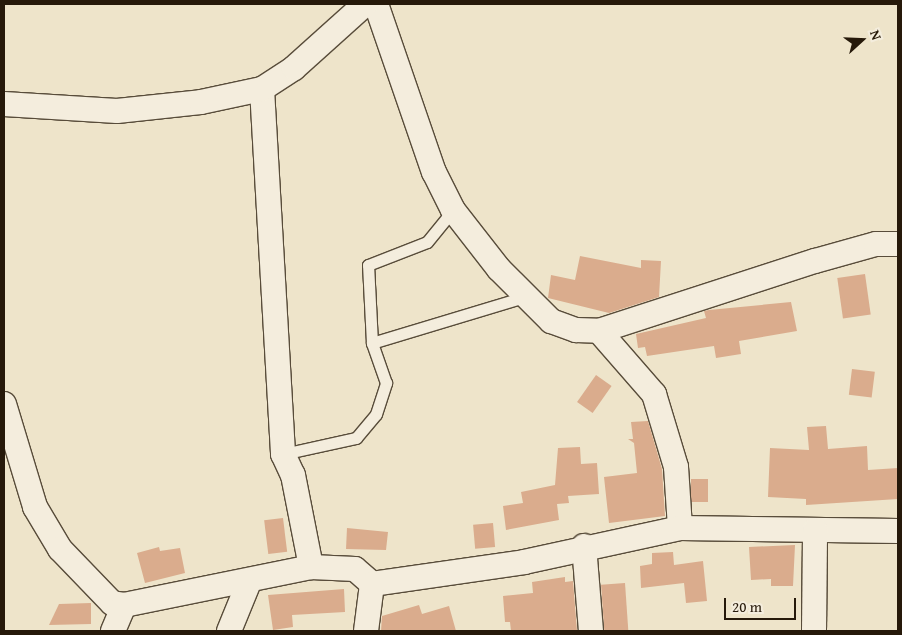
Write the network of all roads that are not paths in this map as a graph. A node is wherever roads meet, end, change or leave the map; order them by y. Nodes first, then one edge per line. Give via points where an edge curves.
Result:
1 (365, 4) edge
2 (376, 4) edge
3 (262, 89) junction
4 (4, 104) edge
5 (453, 210) junction
6 (898, 244) edge
7 (530, 296) junction
8 (600, 331) junction
9 (372, 344) junction
10 (4, 404) edge
11 (284, 454) junction
12 (680, 528) junction
13 (815, 530) junction
14 (898, 531) edge
15 (584, 546) junction
16 (310, 567) junction
17 (250, 582) junction
18 (372, 584) junction
19 (124, 605) junction
20 (113, 631) edge
21 (229, 631) edge
22 (366, 631) edge
23 (591, 631) edge
24 (814, 631) edge

1 - 3 street via 294,68
2 - 5 street via 431,164
3 - 4 street via 201,102 117,111
3 - 11 street
5 - 7 street via 499,269
5 - 9 lane via 427,242 368,265
6 - 8 street via 876,244 815,261
7 - 8 street via 551,321 576,330
7 - 9 lane
8 - 12 street via 654,394 676,466
9 - 11 lane via 386,383 376,414 356,438
10 - 19 street via 35,507 60,549 112,603
11 - 16 street via 293,475
12 - 13 street
12 - 15 street
13 - 14 street
13 - 24 street
15 - 18 street via 524,562
15 - 23 street
16 - 17 street
16 - 18 street via 354,569
17 - 19 street
17 - 21 street
18 - 22 street
19 - 20 street

